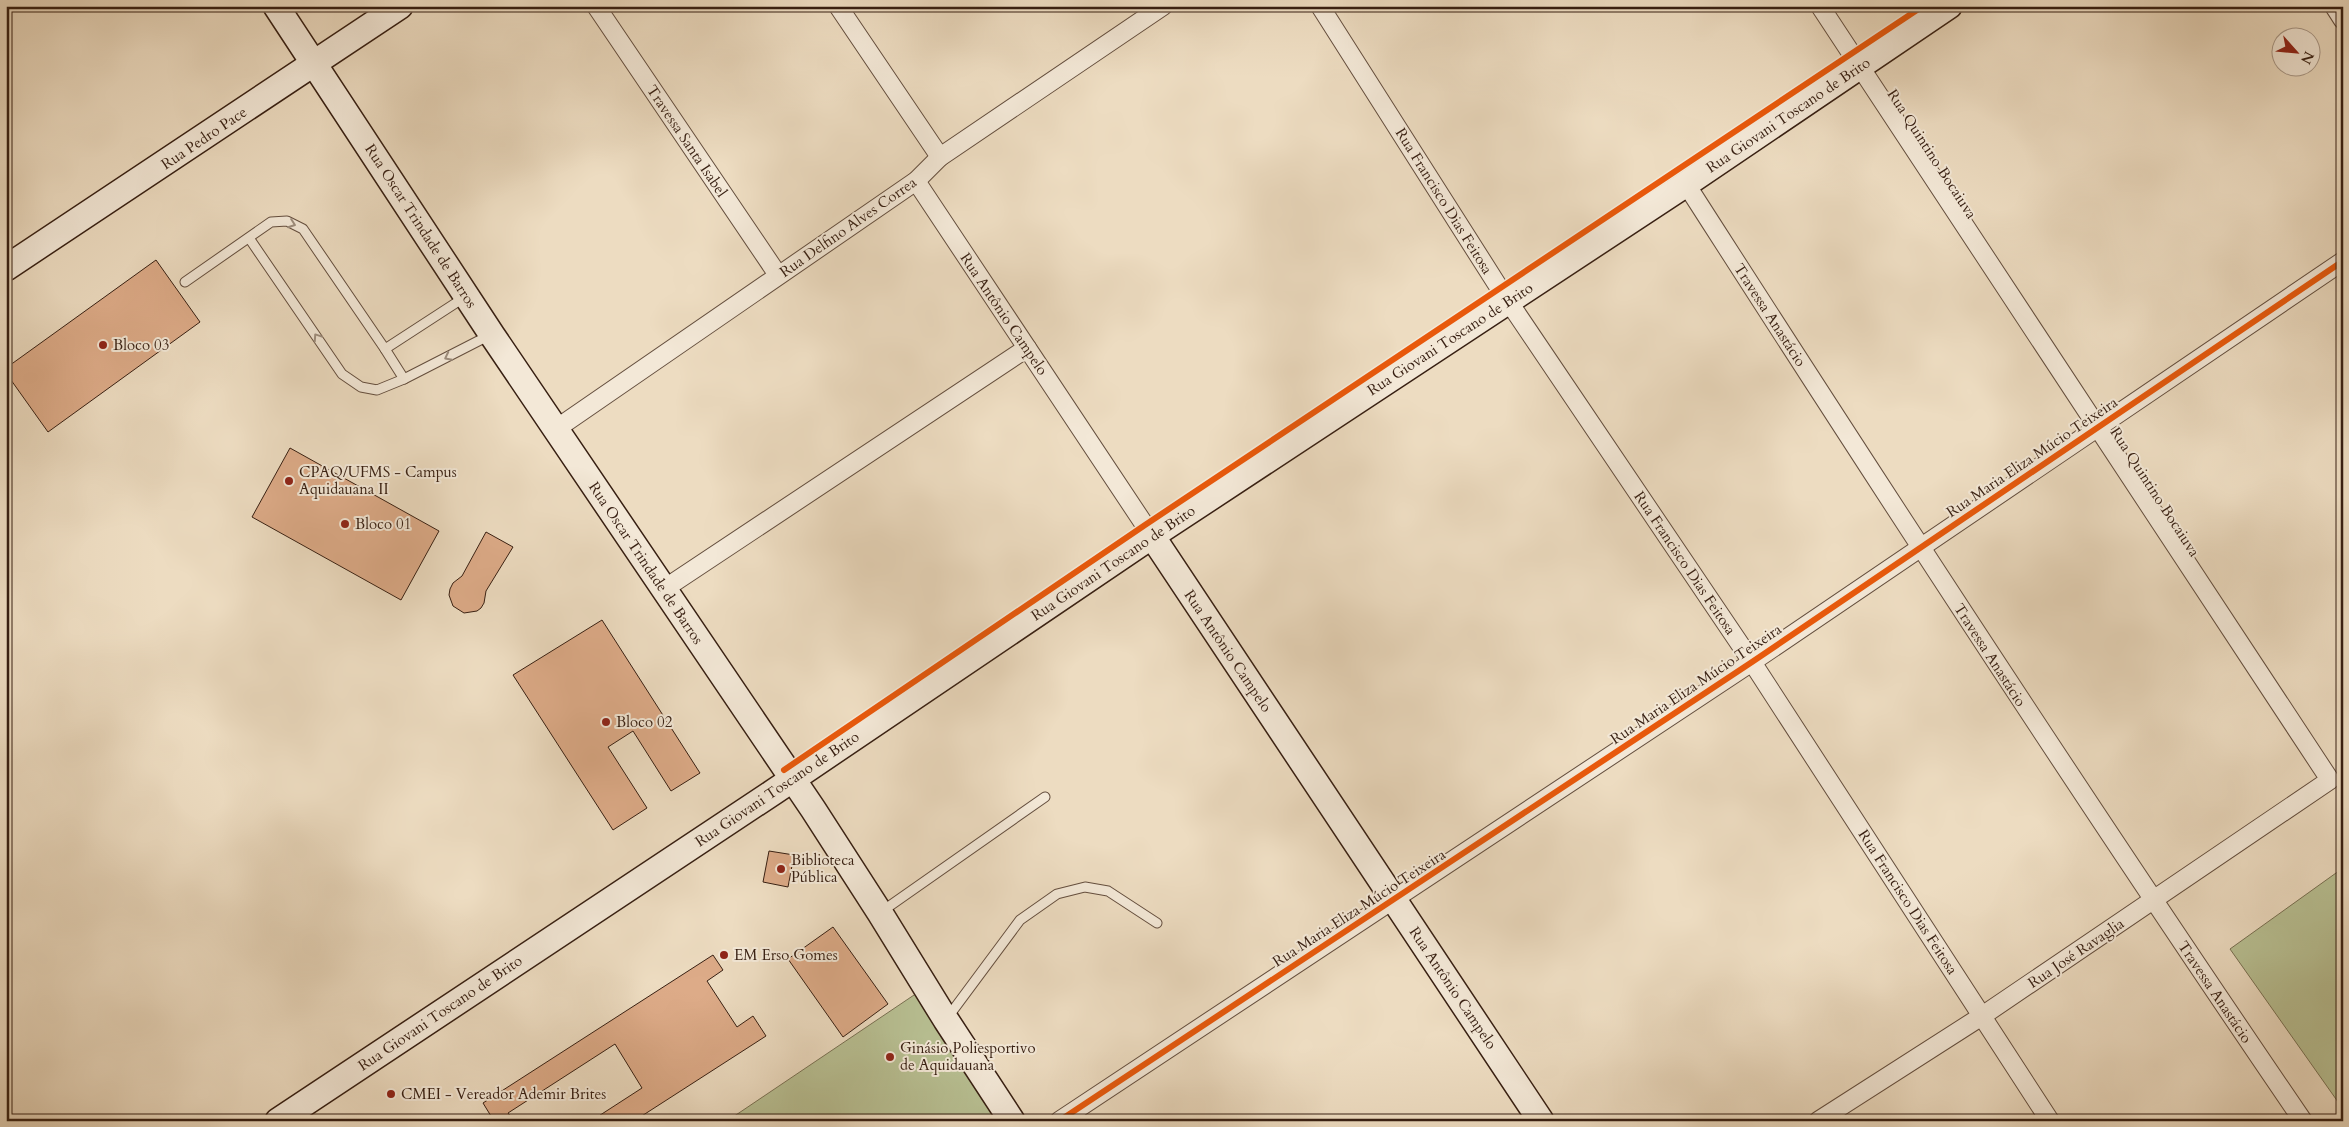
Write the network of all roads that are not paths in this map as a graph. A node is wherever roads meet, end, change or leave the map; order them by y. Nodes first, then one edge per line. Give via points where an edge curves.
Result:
1 (276, 6) edge
2 (400, 6) edge
3 (596, 6) edge
4 (838, 6) edge
5 (1163, 6) edge
6 (1320, 6) edge
7 (1820, 6) edge
8 (1949, 6) edge
9 (2334, 6) edge
10 (2343, 20) edge
11 (315, 64) junction
12 (1859, 66) junction
13 (940, 157) junction
14 (916, 181) junction
15 (1686, 184) junction
16 (250, 238) junction
17 (2343, 262) edge
18 (6, 268) edge
19 (778, 276) junction
20 (185, 282) dead end
21 (467, 296) junction
22 (1508, 301) junction
23 (492, 335) junction
24 (1026, 348) junction
25 (385, 349) junction
26 (404, 379) junction
27 (2098, 428) junction
28 (556, 429) junction
29 (1152, 536) junction
30 (1920, 548) junction
31 (664, 589) junction
32 (1752, 662) junction
33 (791, 780) junction
34 (2330, 780) joint
35 (1045, 797) dead end
36 (1394, 900) junction
37 (2153, 901) junction
38 (880, 912) junction
39 (1157, 923) dead end
40 (1982, 1016) junction
41 (946, 1020) junction
42 (278, 1121) edge
43 (1012, 1121) edge
44 (1059, 1121) edge
45 (1541, 1121) edge
46 (1818, 1121) edge
47 (2050, 1121) edge
48 (2304, 1121) edge

1 - 11 main road, Rua Oscar Trindade de Barros
2 - 11 main road, Rua Pedro Pace
3 - 19 street, Travessa Santa Isabel
4 - 13 street
5 - 13 street, Rua Delfino Alves Correa
6 - 22 street, Rua Francisco Dias Feitosa
7 - 12 street, Rua Quintino Bocaiuva
8 - 12 main road, Rua Giovani Toscano de Brito
9 - 10 street
11 - 18 main road, Rua Pedro Pace
11 - 21 main road, Rua Oscar Trindade de Barros
12 - 15 main road, Rua Giovani Toscano de Brito
12 - 27 street, Rua Quintino Bocaiuva
13 - 14 street, Rua Delfino Alves Correa
14 - 19 street, Rua Delfino Alves Correa
14 - 24 street, Rua Antônio Campelo
15 - 22 main road, Rua Giovani Toscano de Brito
15 - 30 street, Travessa Anastácio
16 - 20 lane
16 -> 25 lane via 271,222 287,221 303,229
26 -> 16 lane via 377,390 362,387 342,374
17 - 27 street, Rua Maria Eliza Múcio Teixeira
19 - 28 street, Rua Delfino Alves Correa
21 - 23 main road, Rua Oscar Trindade de Barros
21 - 25 lane
22 - 29 main road, Rua Giovani Toscano de Brito
22 - 32 street, Rua Francisco Dias Feitosa
23 -> 26 lane
23 - 28 main road, Rua Oscar Trindade de Barros
24 - 29 street, Rua Antônio Campelo
24 - 31 street
25 - 26 lane
27 - 30 street, Rua Maria Eliza Múcio Teixeira
27 - 34 street, Rua Quintino Bocaiuva
28 - 31 main road, Rua Oscar Trindade de Barros
29 - 33 main road, Rua Giovani Toscano de Brito
29 - 36 main road, Rua Antônio Campelo
30 - 32 street, Rua Maria Eliza Múcio Teixeira
30 - 37 street, Travessa Anastácio
31 - 33 main road, Rua Oscar Trindade de Barros
32 - 36 street, Rua Maria Eliza Múcio Teixeira
32 - 40 street, Rua Francisco Dias Feitosa
33 - 38 main road, Rua Oscar Trindade de Barros
33 - 42 main road, Rua Giovani Toscano de Brito
34 - 37 street, Rua José Ravaglia
35 - 38 lane
36 - 44 street, Rua Maria Eliza Múcio Teixeira
36 - 45 main road, Rua Antônio Campelo
37 - 40 street, Rua José Ravaglia
37 - 48 street, Travessa Anastácio
38 - 41 main road, Rua Oscar Trindade de Barros
39 - 41 lane via 1108,891 1085,887 1057,894 1020,920
40 - 46 street, Rua José Ravaglia
40 - 47 street, Rua Francisco Dias Feitosa
41 - 43 main road, Rua Oscar Trindade de Barros

